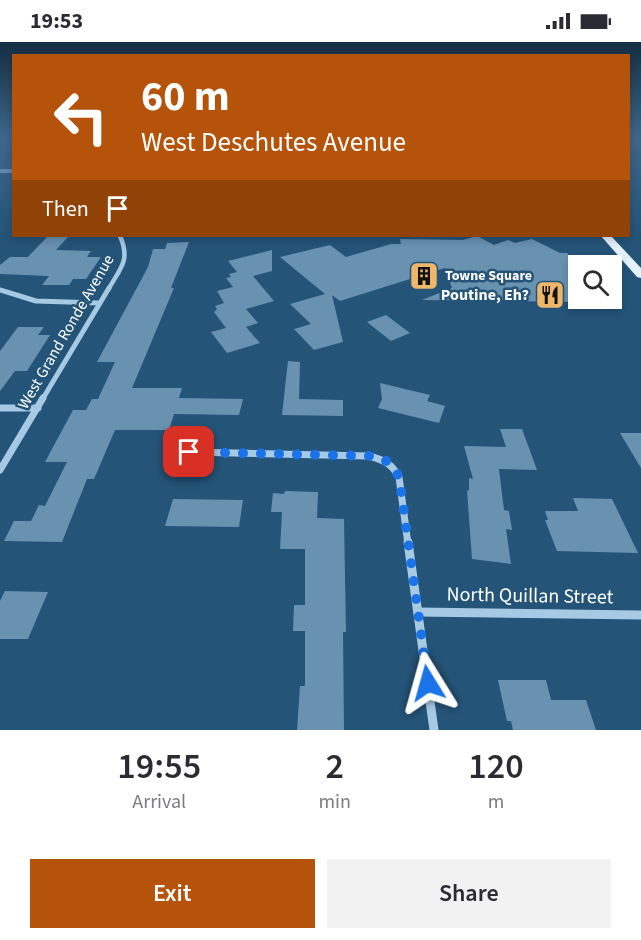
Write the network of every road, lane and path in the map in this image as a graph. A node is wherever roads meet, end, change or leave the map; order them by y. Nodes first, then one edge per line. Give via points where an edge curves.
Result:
1 (120, 237) edge
2 (607, 237) edge
3 (639, 271) edge
4 (0, 290) edge
5 (99, 303) junction
6 (0, 408) edge
7 (38, 408) junction
8 (189, 452) dead end
9 (0, 470) edge
10 (418, 612) junction
11 (641, 615) edge
12 (434, 730) edge

1 - 5 street, West Grand Ronde Avenue via 126,256
2 - 3 main road
4 - 5 street via 39,302
5 - 7 street, West Grand Ronde Avenue
6 - 7 street
7 - 9 street, West Grand Ronde Avenue
8 - 10 street via 347,454 385,460 399,477
10 - 11 street, North Quillan Street
10 - 12 street

